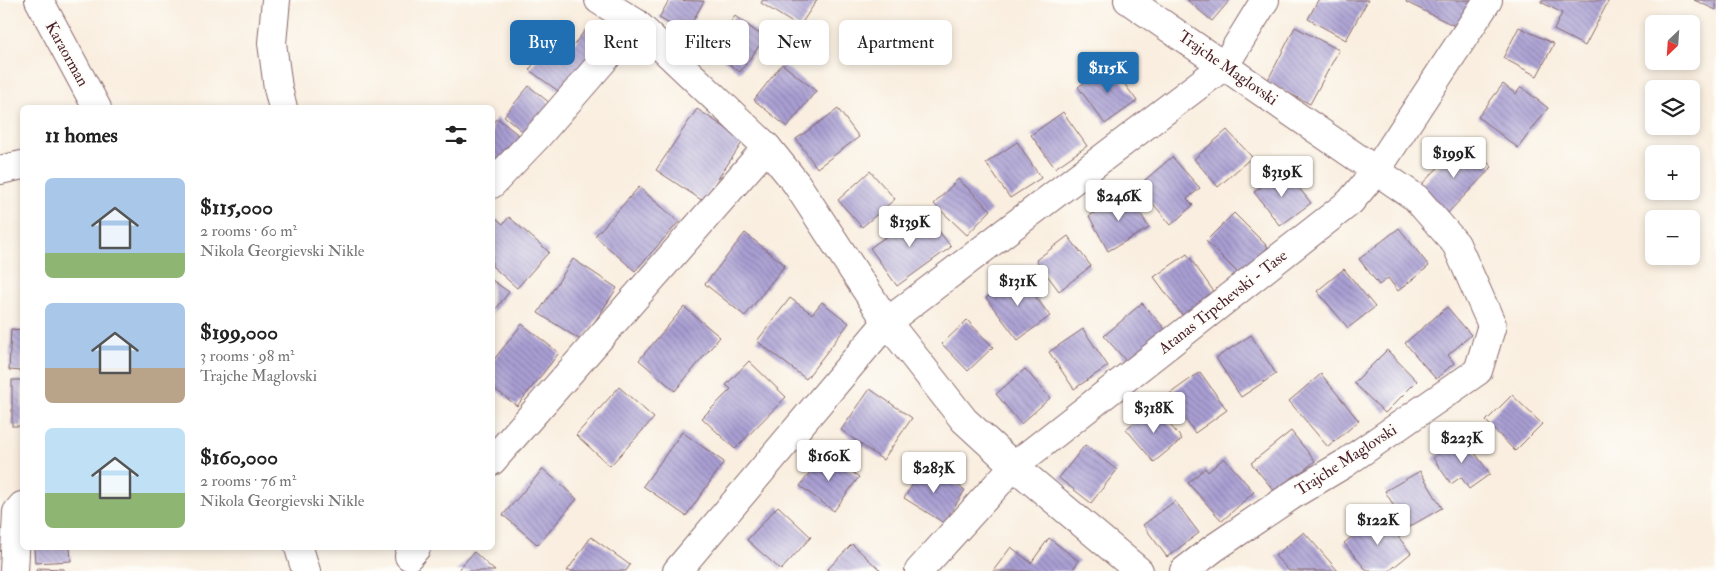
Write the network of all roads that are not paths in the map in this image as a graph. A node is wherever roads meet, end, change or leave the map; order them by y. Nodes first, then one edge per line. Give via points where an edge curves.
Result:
1 (39, 0) edge
2 (276, 0) edge
3 (599, 0) edge
4 (1128, 0) edge
5 (1265, 0) edge
6 (1488, 0) edge
7 (633, 20) edge
8 (656, 41) edge
9 (599, 65) edge
10 (1225, 65) junction
11 (95, 105) edge
12 (282, 105) edge
13 (768, 147) junction
14 (20, 165) edge
15 (0, 170) edge
16 (1376, 170) junction
17 (495, 181) edge
18 (887, 322) junction
19 (495, 458) edge
20 (1014, 466) junction
21 (20, 508) edge
22 (300, 550) edge
23 (14, 571) edge
24 (306, 571) edge
25 (677, 571) edge
26 (919, 571) edge
27 (1137, 571) edge
28 (1184, 571) edge

1 - 11 street, Karaorman
2 - 12 street via 272,43
3 - 7 street
4 - 10 street, Trajche Maglovski
5 - 10 street
6 - 16 street, Atanas Trpchevski - Tase
8 - 13 street
9 - 17 street
10 - 16 street, Trajche Maglovski
10 - 18 street
13 - 18 street via 832,235
13 - 19 street
14 - 15 street
16 - 20 street, Atanas Trpchevski - Tase via 1350,202
16 - 28 street, Trajche Maglovski via 1416,198 1456,244 1492,325 1478,371
18 - 20 street via 964,420
18 - 25 street
20 - 26 street, Atanas Trpchevski - Tase
20 - 27 street
21 - 23 street via 17,512
22 - 24 street

